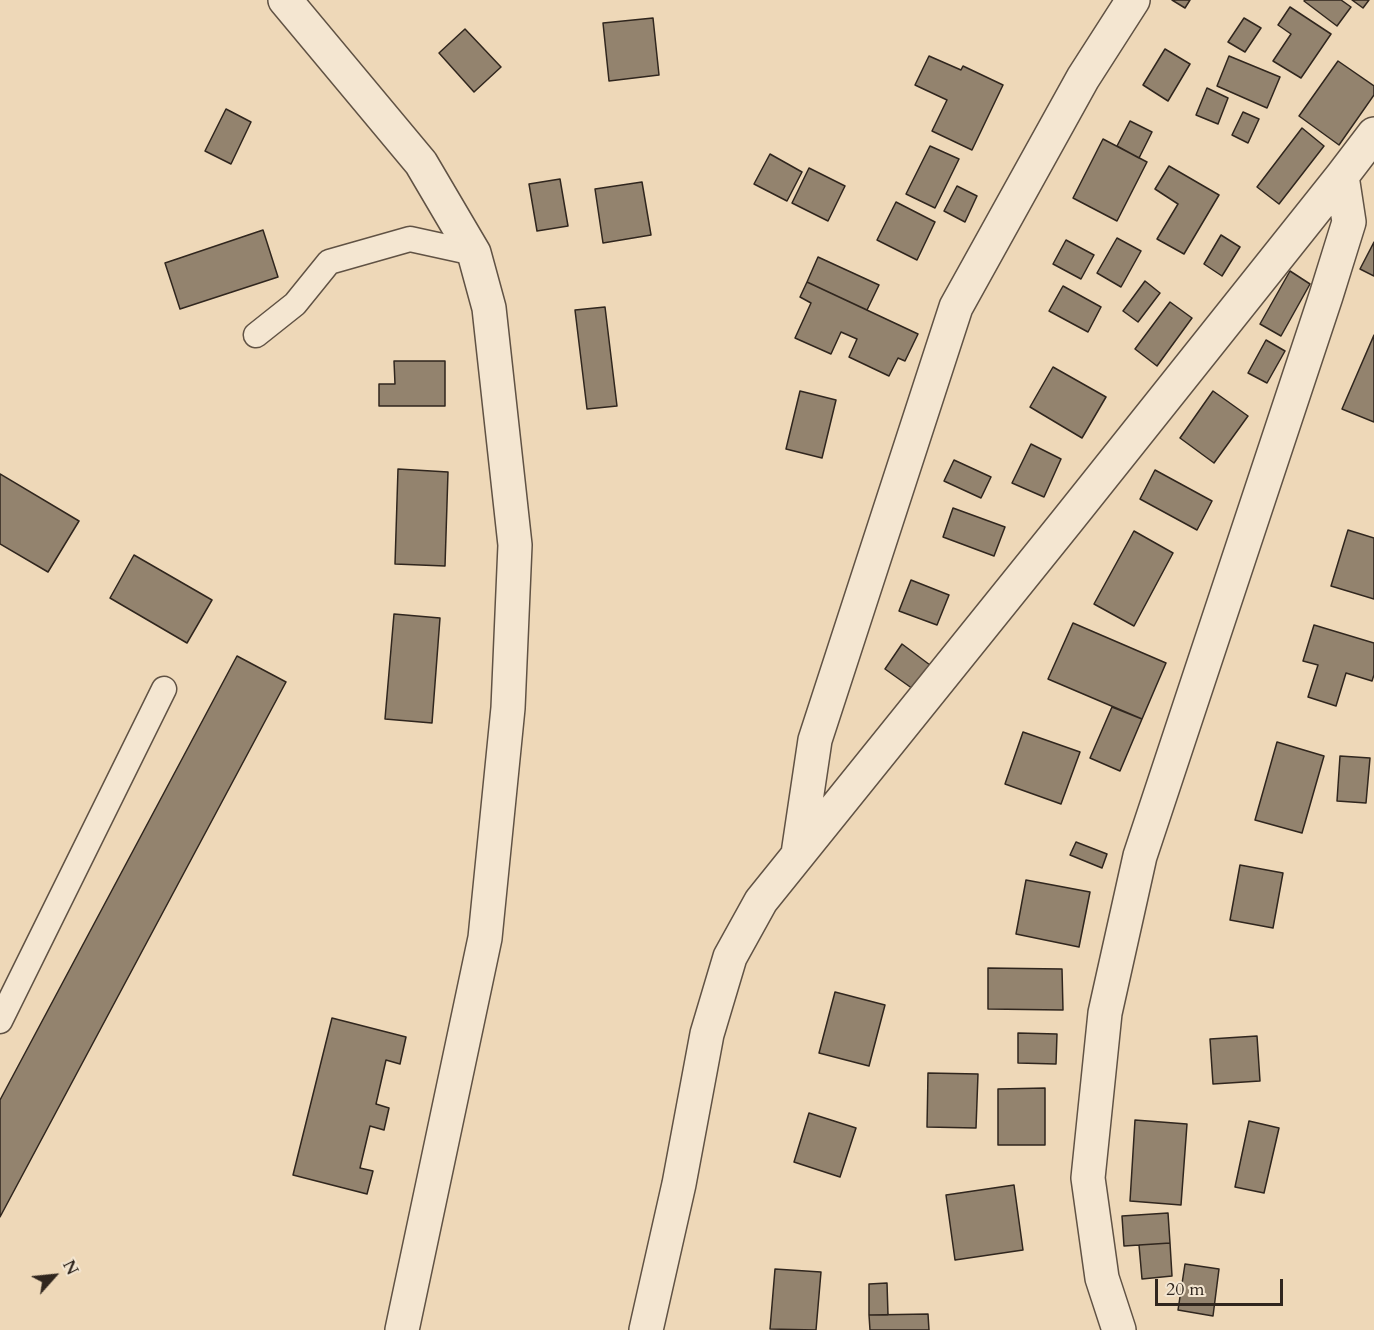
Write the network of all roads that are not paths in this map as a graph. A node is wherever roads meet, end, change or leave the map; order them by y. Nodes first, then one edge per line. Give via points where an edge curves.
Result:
1 (285, 0) edge
2 (1133, 0) edge
3 (1374, 134) edge
4 (1342, 176) junction
5 (474, 252) junction
6 (256, 335) dead end
7 (164, 690) dead end
8 (798, 855) junction
9 (0, 1022) edge
10 (402, 1330) edge
11 (646, 1330) edge
12 (1119, 1330) edge

1 - 5 street via 421,163
2 - 8 street via 1083,78 956,307 815,740
3 - 4 street
4 - 8 street
4 - 12 street via 1349,222 1140,856 1105,1013 1088,1178 1102,1278
5 - 6 lane via 410,238 329,262 295,304
5 - 10 street via 489,308 515,545 508,708 485,938
7 - 9 lane
8 - 11 street via 761,901 730,957 707,1034

